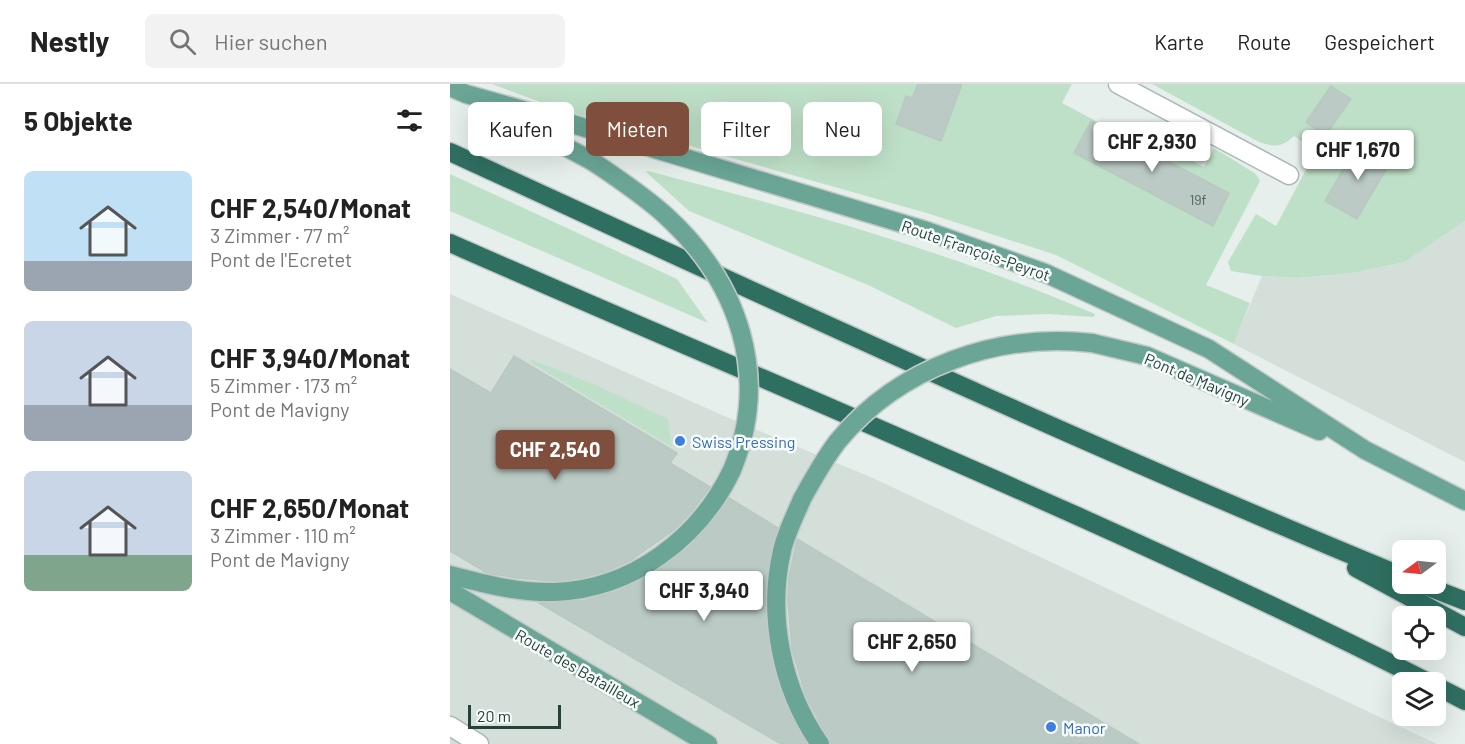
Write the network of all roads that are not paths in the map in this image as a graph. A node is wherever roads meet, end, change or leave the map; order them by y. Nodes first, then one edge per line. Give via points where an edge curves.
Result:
1 (1118, 84) edge
2 (458, 91) edge
3 (450, 152) edge
4 (1289, 175) dead end
5 (450, 243) edge
6 (1365, 450) junction
7 (1465, 501) edge
8 (1279, 525) junction
9 (1392, 572) edge
10 (450, 575) edge
11 (450, 591) edge
12 (1446, 594) edge
13 (1465, 601) edge
14 (1465, 627) edge
15 (1408, 672) edge
16 (1446, 691) edge
17 (1465, 701) edge
18 (450, 726) edge
19 (479, 744) edge
20 (708, 744) edge
21 (820, 744) edge

1 - 4 street
2 - 6 main road, Route François-Peyrot via 924,230 1045,273 1209,349
2 - 10 main road, bridge via 592,161 665,214 701,252 728,296 745,342 749,386 744,438 723,490 694,528 664,554 622,576 555,592 505,588
3 - 8 highway via 932,374
5 - 15 highway via 1050,503
6 - 7 main road, Route François-Peyrot
6 - 21 main road, Pont de Mavigny, bridge via 1147,356 1092,343 1049,341 1008,345 927,371 892,392 855,422 818,469 782,550 777,625 782,658 796,702
8 - 9 highway
8 - 14 highway
11 - 20 main road, Route des Batailleux
12 - 13 highway
16 - 17 highway
18 - 19 street

